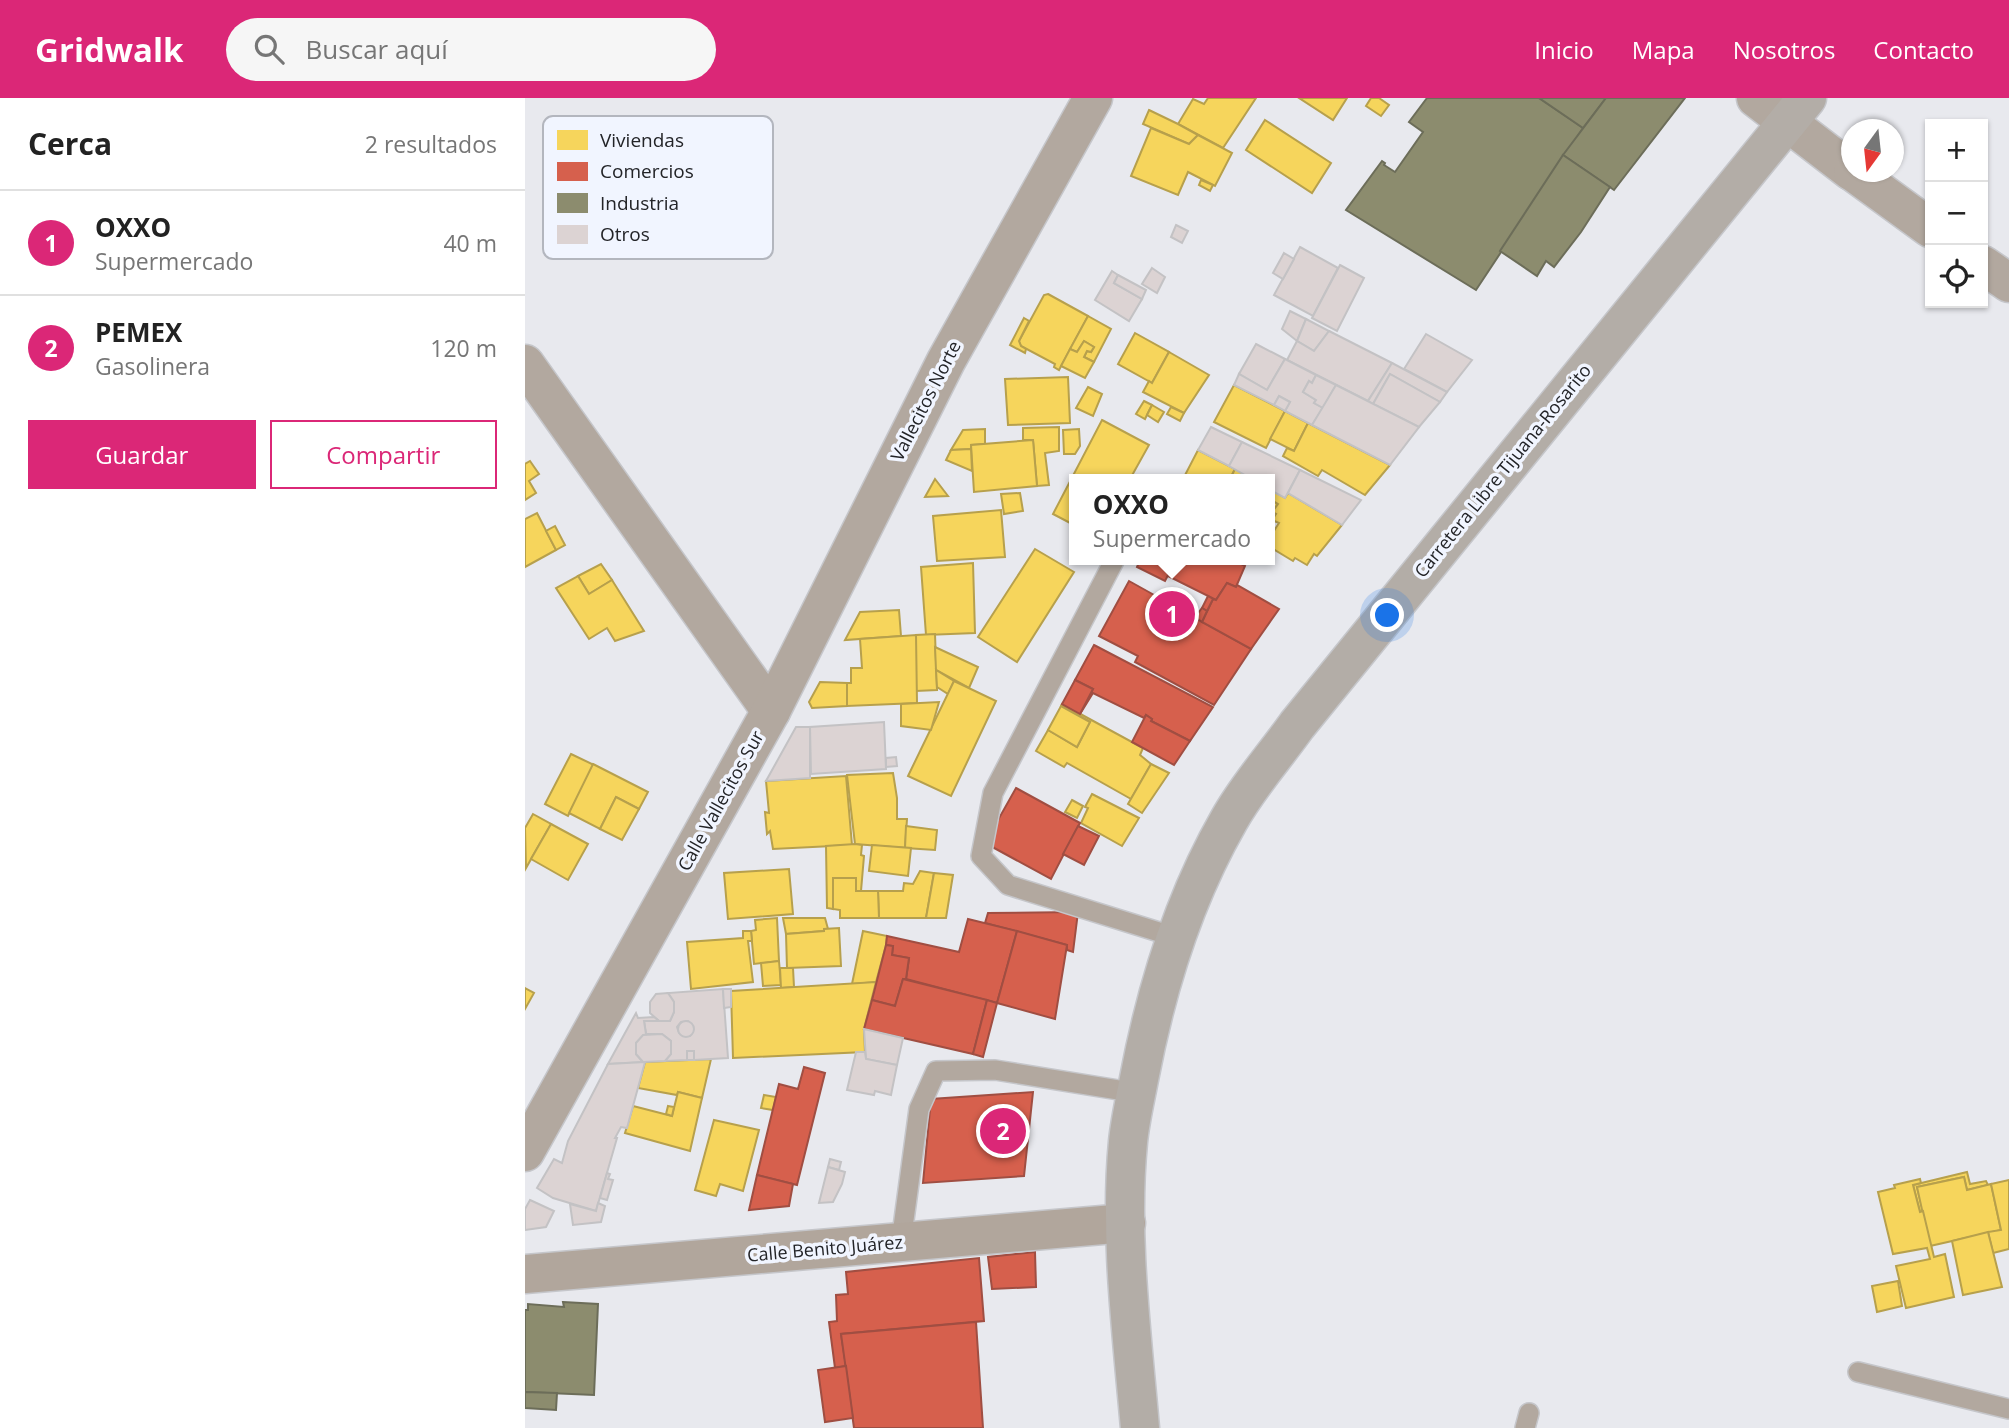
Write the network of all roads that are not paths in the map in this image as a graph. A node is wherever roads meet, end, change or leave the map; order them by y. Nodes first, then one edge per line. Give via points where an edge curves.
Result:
1 (1093, 98) edge
2 (1756, 98) edge
3 (1796, 110) edge
4 (1841, 159) edge
5 (1867, 182) edge
6 (1925, 225) edge
7 (1988, 268) edge
8 (2009, 283) edge
9 (525, 364) edge
10 (1112, 565) edge
11 (771, 710) junction
12 (1175, 937) junction
13 (1137, 1093) junction
14 (525, 1152) edge
15 (1126, 1223) junction
16 (901, 1242) junction
17 (525, 1274) edge
18 (1858, 1371) dead end
19 (2009, 1409) edge
20 (1140, 1428) edge

1 - 11 street, Vallecitos Norte via 946,360
2 - 3 street
3 - 4 street
3 - 12 main road, Carretera Libre Tijuana-Rosarito via 1297,725 1230,817
5 - 6 street
7 - 8 street
9 - 11 street, Calle Vallecitos Sur
10 - 12 lane via 993,793 981,856 1008,885
11 - 14 street, Calle Vallecitos Sur
12 - 13 main road, Carretera Libre Tijuana-Rosarito via 1148,1031
13 - 15 main road, Carretera Libre Tijuana-Rosarito via 1128,1141
13 - 16 lane via 995,1070 936,1071 919,1109
15 - 16 street, Calle Benito Juárez
15 - 20 main road, Carretera Libre Tijuana-Rosarito
16 - 17 street, Calle Benito Juárez
18 - 19 lane

